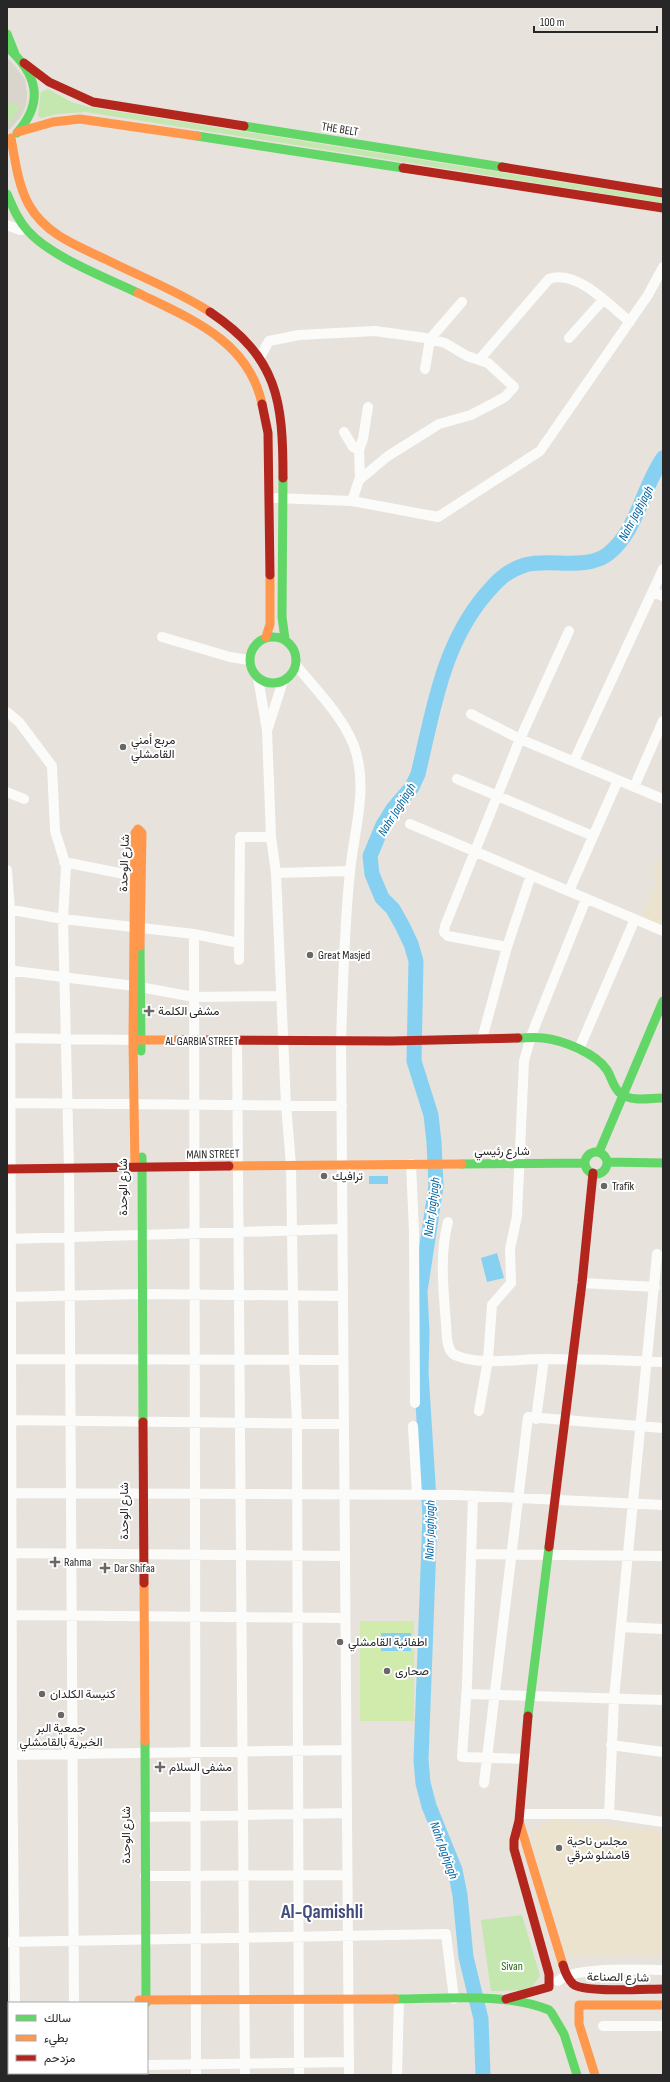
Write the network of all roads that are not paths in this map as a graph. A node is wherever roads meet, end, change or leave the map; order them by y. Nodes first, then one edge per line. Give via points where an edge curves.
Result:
1 (7, 34) edge
2 (7, 47) edge
3 (15, 54) junction
4 (24, 63) junction
5 (12, 137) edge
6 (663, 193) edge
7 (7, 194) edge
8 (663, 208) edge
9 (7, 225) edge
10 (26, 229) junction
11 (663, 267) edge
12 (603, 300) junction
13 (462, 302) dead end
14 (630, 322) junction
15 (569, 338) dead end
16 (430, 339) junction
17 (260, 357) junction
18 (479, 360) junction
19 (425, 369) dead end
20 (368, 407) dead end
21 (344, 432) dead end
22 (359, 450) junction
23 (360, 479) junction
24 (270, 498) junction
25 (284, 498) junction
26 (352, 501) junction
27 (663, 569) edge
28 (653, 592) junction
29 (663, 596) edge
30 (569, 631) dead end
31 (162, 637) dead end
32 (266, 637) junction
33 (285, 639) junction
34 (249, 660) junction
35 (296, 665) junction
36 (258, 678) junction
37 (283, 681) junction
38 (7, 712) edge
39 (470, 714) dead end
40 (663, 721) edge
41 (268, 730) junction
42 (520, 739) junction
43 (574, 761) junction
44 (457, 779) dead end
45 (618, 780) junction
46 (634, 787) junction
47 (7, 792) edge
48 (497, 795) junction
49 (24, 799) dead end
50 (663, 799) edge
51 (410, 824) dead end
52 (593, 836) junction
53 (271, 837) junction
54 (474, 851) junction
55 (64, 862) junction
56 (7, 870) edge
57 (350, 871) junction
58 (276, 873) junction
59 (531, 875) junction
60 (134, 876) junction
61 (569, 891) junction
62 (586, 899) junction
63 (8, 909) edge
64 (63, 919) junction
65 (635, 919) junction
66 (138, 929) junction
67 (663, 931) edge
68 (194, 934) junction
69 (239, 943) junction
70 (507, 947) junction
71 (239, 960) dead end
72 (8, 970) edge
73 (64, 978) junction
74 (138, 987) junction
75 (280, 996) junction
76 (194, 997) junction
77 (663, 1000) edge
78 (531, 1036) junction
79 (8, 1038) edge
80 (65, 1039) junction
81 (482, 1039) junction
82 (137, 1040) junction
83 (194, 1041) junction
84 (237, 1041) junction
85 (284, 1041) junction
86 (341, 1041) junction
87 (579, 1049) junction
88 (622, 1095) junction
89 (663, 1098) edge
90 (9, 1103) edge
91 (66, 1104) junction
92 (138, 1104) junction
93 (194, 1105) junction
94 (238, 1105) junction
95 (286, 1105) junction
96 (342, 1106) junction
97 (598, 1152) junction
98 (607, 1162) junction
99 (585, 1163) junction
100 (663, 1163) edge
101 (342, 1164) junction
102 (415, 1164) junction
103 (518, 1164) junction
104 (291, 1165) junction
105 (194, 1166) junction
106 (238, 1166) junction
107 (138, 1167) junction
108 (69, 1168) junction
109 (9, 1169) edge
110 (593, 1173) junction
111 (448, 1222) dead end
112 (342, 1229) junction
113 (292, 1231) junction
114 (239, 1232) junction
115 (194, 1234) junction
116 (139, 1235) junction
117 (69, 1237) junction
118 (9, 1239) edge
119 (657, 1254) dead end
120 (582, 1283) junction
121 (655, 1287) junction
122 (139, 1294) junction
123 (195, 1294) junction
124 (239, 1295) junction
125 (70, 1296) junction
126 (293, 1296) junction
127 (343, 1296) junction
128 (9, 1297) edge
129 (9, 1359) edge
130 (544, 1359) junction
131 (70, 1360) junction
132 (139, 1360) junction
133 (195, 1360) junction
134 (294, 1360) junction
135 (343, 1360) junction
136 (488, 1360) junction
137 (240, 1361) junction
138 (572, 1361) junction
139 (646, 1361) junction
140 (663, 1362) edge
141 (415, 1403) dead end
142 (479, 1411) dead end
143 (536, 1419) junction
144 (9, 1420) edge
145 (71, 1421) junction
146 (564, 1421) junction
147 (140, 1422) junction
148 (195, 1422) junction
149 (240, 1423) junction
150 (297, 1423) junction
151 (344, 1424) junction
152 (413, 1426) dead end
153 (641, 1426) junction
154 (663, 1428) edge
155 (9, 1493) edge
156 (71, 1493) junction
157 (140, 1493) junction
158 (195, 1494) junction
159 (240, 1494) junction
160 (297, 1494) junction
161 (344, 1494) junction
162 (421, 1494) junction
163 (473, 1496) junction
164 (518, 1497) junction
165 (554, 1499) junction
166 (632, 1504) junction
167 (663, 1505) edge
168 (9, 1553) edge
169 (72, 1553) junction
170 (140, 1554) junction
171 (195, 1554) junction
172 (472, 1554) junction
173 (512, 1554) junction
174 (241, 1555) junction
175 (298, 1555) junction
176 (547, 1555) junction
177 (628, 1555) junction
178 (345, 1556) junction
179 (663, 1556) edge
180 (9, 1615) edge
181 (72, 1616) junction
182 (140, 1616) junction
183 (195, 1617) junction
184 (241, 1618) junction
185 (298, 1618) junction
186 (345, 1618) junction
187 (621, 1627) junction
188 (663, 1629) edge
189 (466, 1694) junction
190 (494, 1696) junction
191 (530, 1696) junction
192 (614, 1698) junction
193 (663, 1700) edge
194 (611, 1745) junction
195 (346, 1750) junction
196 (242, 1751) junction
197 (298, 1751) junction
198 (141, 1752) junction
199 (196, 1752) junction
200 (663, 1752) edge
201 (74, 1753) junction
202 (10, 1755) edge
203 (487, 1759) junction
204 (525, 1759) junction
205 (484, 1783) dead end
206 (347, 1813) junction
207 (298, 1814) junction
208 (609, 1814) junction
209 (243, 1815) junction
210 (196, 1816) junction
211 (145, 1817) junction
212 (520, 1818) junction
213 (663, 1822) edge
214 (298, 1875) junction
215 (348, 1875) junction
216 (145, 1876) junction
217 (196, 1876) junction
218 (243, 1876) junction
219 (348, 1936) junction
220 (299, 1937) junction
221 (244, 1938) junction
222 (196, 1939) junction
223 (142, 1940) junction
224 (74, 1941) junction
225 (11, 1942) edge
226 (663, 1970) edge
227 (562, 1978) junction
228 (574, 1985) junction
229 (549, 1987) junction
230 (663, 1989) edge
231 (244, 1999) junction
232 (299, 1999) junction
233 (348, 1999) junction
234 (399, 1999) junction
235 (457, 1999) junction
236 (506, 1999) junction
237 (196, 2000) junction
238 (142, 2001) edge
239 (15, 2002) edge
240 (74, 2002) edge
241 (579, 2005) junction
242 (663, 2005) edge
243 (550, 2011) junction
244 (602, 2026) dead end
245 (663, 2026) edge
246 (349, 2062) junction
247 (244, 2064) junction
248 (299, 2064) junction
249 (148, 2066) edge
250 (196, 2070) edge
251 (245, 2075) edge
252 (299, 2075) edge
253 (349, 2075) edge
254 (397, 2075) edge
255 (577, 2075) edge
256 (595, 2075) edge

1 - 3 main road
2 - 3 main road
3 - 4 main road
4 - 5 main road via 33,80 35,99 28,120
4 - 6 main road, THE BELT via 49,82 93,102
5 - 8 main road via 54,122 80,118
5 - 17 main road via 28,203 43,224 64,240 192,303 224,322 246,339
7 - 10 main road via 16,215
9 - 10 street via 20,230
10 - 24 main road via 61,255 194,320 234,350 254,378 262,402 268,433
11 - 14 street
12 - 14 street
12 - 15 street
12 - 18 street via 593,290 576,281 549,279
13 - 16 street
14 - 26 street via 540,451 460,504 438,517
16 - 17 street via 375,331 299,335 269,341
16 - 18 street via 445,343
16 - 19 street
17 - 25 main road via 279,407 283,441
18 - 23 street via 488,363 514,386 505,396 477,411 439,424 388,456
20 - 22 street
21 - 22 street via 353,447
22 - 23 street
23 - 26 street
24 - 25 street
24 - 32 main road via 270,624
25 - 26 street
25 - 33 main road via 282,617
27 - 28 street
28 - 29 street
28 - 43 street
30 - 42 street
31 - 34 street
32 - 33 main road
32 - 34 main road via 254,646
33 - 35 main road via 295,650
34 - 36 main road
35 - 37 main road via 294,671
35 - 57 street via 343,724 357,758 361,794
36 - 37 main road via 270,683
36 - 41 street
37 - 41 street
38 - 55 street via 19,722 52,766 55,832
39 - 42 street
40 - 46 street
41 - 53 street
42 - 43 street
42 - 48 street
43 - 45 street
44 - 48 street
45 - 46 street
45 - 52 street
46 - 50 street
47 - 49 street
48 - 52 street
48 - 54 street
51 - 54 street
52 - 61 street
53 - 58 street
53 - 69 street via 240,837
54 - 59 street
54 - 70 street via 444,932 448,936
55 - 60 street
55 - 64 street via 66,866
56 - 63 street
57 - 58 street
57 - 86 street
58 - 75 street
59 - 61 street
59 - 70 street
60 - 66 main road, شارع الوحدة
60 - 66 main road, شارع الوحدة via 135,833 138,829 142,833
61 - 62 street
62 - 65 street
62 - 78 street
63 - 64 street
63 - 72 street
64 - 66 street
64 - 73 street
65 - 67 street
65 - 87 street
66 - 68 street
66 - 74 main road, شارع الوحدة
68 - 69 street
68 - 76 street
69 - 71 street
70 - 81 street
72 - 73 street
72 - 79 street
73 - 74 street
73 - 80 street
74 - 76 street
74 - 82 main road, شارع الوحدة
75 - 76 street
75 - 85 street
76 - 83 street
77 - 88 main road
78 - 81 main road, AL GARBIA STREET
78 - 87 main road, AL GARBIA STREET via 562,1042
78 - 103 street via 523,1070
79 - 80 street, AL GARBIA STREET
79 - 90 street
80 - 82 street, AL GARBIA STREET
80 - 91 street
81 - 86 main road, AL GARBIA STREET
82 - 83 main road, AL GARBIA STREET
82 - 92 main road, شارع الوحدة
83 - 84 main road, AL GARBIA STREET
83 - 93 street
84 - 85 main road, AL GARBIA STREET
84 - 94 street
85 - 86 main road, AL GARBIA STREET
85 - 95 street
86 - 96 street
87 - 88 main road, AL GARBIA STREET via 604,1065 616,1090
88 - 89 main road via 634,1099
88 - 97 main road
90 - 91 street
90 - 109 street
91 - 92 street
91 - 108 street
92 - 93 street
92 - 107 main road, شارع الوحدة
93 - 94 street
93 - 105 street
94 - 95 street
94 - 106 street
95 - 96 street
95 - 104 street
96 - 101 street
97 - 98 main road
97 - 99 main road via 591,1153
98 - 100 main road
98 - 110 main road via 604,1170
99 - 103 main road, شارع رئيسي
99 - 110 main road
101 - 102 main road, MAIN STREET
101 - 104 main road, MAIN STREET
101 - 112 street
102 - 103 main road, شارع رئيسي
102 - 141 street
103 - 136 street via 517,1216 510,1249 511,1283 492,1305
104 - 106 main road, MAIN STREET
104 - 113 street
105 - 106 main road, MAIN STREET
105 - 107 main road, MAIN STREET
105 - 115 street
106 - 114 street
107 - 108 main road, MAIN STREET
107 - 116 main road, شارع الوحدة
108 - 109 main road, MAIN STREET
108 - 117 street
109 - 118 street
110 - 120 main road
111 - 136 street via 444,1234 443,1271 449,1348 453,1354 462,1358
112 - 113 street
112 - 127 street
113 - 114 street
113 - 126 street
114 - 115 street
114 - 124 street
115 - 116 street
115 - 123 street
116 - 117 street
116 - 122 main road, شارع الوحدة
117 - 118 street
117 - 125 street
118 - 128 street
119 - 121 street
120 - 121 street
120 - 138 main road
121 - 139 street
122 - 123 street
122 - 125 street
122 - 132 main road, شارع الوحدة
123 - 124 street
123 - 133 street
124 - 126 street
124 - 137 street
125 - 128 street
125 - 131 street
126 - 127 street
126 - 134 street
127 - 135 street
128 - 129 street
129 - 131 street
129 - 144 street
130 - 136 street
130 - 138 street
130 - 143 street
131 - 132 street
131 - 145 street
132 - 133 street
132 - 147 main road, شارع الوحدة
133 - 137 street
133 - 148 street
134 - 135 street
134 - 137 street
134 - 150 street
135 - 151 street
136 - 142 street
137 - 149 street
138 - 139 street
138 - 146 main road
139 - 140 street
139 - 153 street
143 - 146 street
143 - 164 street via 528,1417
144 - 145 street
144 - 155 street
145 - 147 street
145 - 156 street
146 - 153 street
146 - 165 main road
147 - 148 street
147 - 157 main road, شارع الوحدة
148 - 149 street
148 - 158 street
149 - 150 street
149 - 159 street
150 - 151 street
150 - 160 street
151 - 161 street
152 - 162 street
153 - 154 street
153 - 166 street
155 - 156 street
155 - 168 street
156 - 157 street
156 - 169 street
157 - 158 street
157 - 170 main road, شارع الوحدة
158 - 159 street
158 - 171 street
159 - 160 street
159 - 174 street
160 - 161 street
160 - 175 street
161 - 162 street
161 - 178 street
162 - 163 street
163 - 164 street
163 - 172 street
164 - 165 street
164 - 173 street
165 - 166 street
165 - 176 main road
166 - 167 street
166 - 177 street
168 - 169 street
168 - 180 street
169 - 170 street
169 - 181 street
170 - 171 street
170 - 182 main road, شارع الوحدة
171 - 174 street
171 - 183 street
172 - 173 street
172 - 189 street
173 - 176 street
173 - 190 street
174 - 175 street
174 - 184 street
175 - 178 street
175 - 185 street
176 - 177 street
176 - 191 main road
177 - 179 street
177 - 187 street
178 - 186 street
180 - 181 street
180 - 202 street
181 - 182 street
181 - 201 street
182 - 183 street
182 - 198 main road, شارع الوحدة
183 - 184 street
183 - 199 street
184 - 185 street
184 - 196 street
185 - 186 street
185 - 197 street
186 - 195 street
187 - 188 street
187 - 192 street
189 - 190 street
189 - 203 street via 462,1758
190 - 191 street
190 - 203 street
191 - 192 street
191 - 204 main road
192 - 193 street
192 - 194 street
194 - 200 street
194 - 208 street
195 - 197 street
195 - 206 street
196 - 197 street
196 - 199 street
196 - 209 street
197 - 207 street
198 - 199 street
198 - 201 street
198 - 211 main road, شارع الوحدة
198 - 223 main road, شارع الوحدة
199 - 210 street
201 - 202 street
201 - 224 street
202 - 225 street
203 - 204 street
203 - 205 street
204 - 212 main road
206 - 207 street
206 - 215 street
207 - 209 street
207 - 214 street
208 - 212 street
208 - 213 street
209 - 210 street
209 - 218 street
210 - 211 street
210 - 217 street
211 - 216 main road, شارع الوحدة
212 - 227 main road
212 - 229 main road via 514,1849 549,1974
214 - 215 street
214 - 218 street
214 - 220 street
215 - 219 street
216 - 217 street
216 - 223 main road, شارع الوحدة
217 - 218 street
217 - 222 street
218 - 221 street
219 - 220 street
219 - 233 street
219 - 235 street via 446,1934
220 - 221 street
220 - 232 street
221 - 222 street
221 - 231 street
222 - 223 street
222 - 237 street
223 - 224 street
223 - 238 main road, شارع الوحدة
224 - 225 street
224 - 240 street
225 - 239 street
226 - 227 street via 581,1972
227 - 228 main road
227 - 229 main road
228 - 230 main road, شارع الصناعة via 587,1989
228 - 241 main road via 580,1994
229 - 236 main road
229 - 243 main road via 545,1997
231 - 232 main road
231 - 237 main road
231 - 247 street
232 - 233 main road
232 - 248 street
233 - 234 main road
233 - 246 street
234 - 235 main road
234 - 254 street
235 - 236 main road
236 - 243 main road via 535,2004
237 - 238 main road
237 - 250 street
241 - 242 main road
241 - 243 main road via 567,2015
241 - 256 main road via 579,2024
243 - 255 main road via 560,2021 564,2030
244 - 245 street
246 - 248 street
246 - 253 street
247 - 248 street
247 - 250 street
247 - 251 street
248 - 252 street
249 - 250 street

